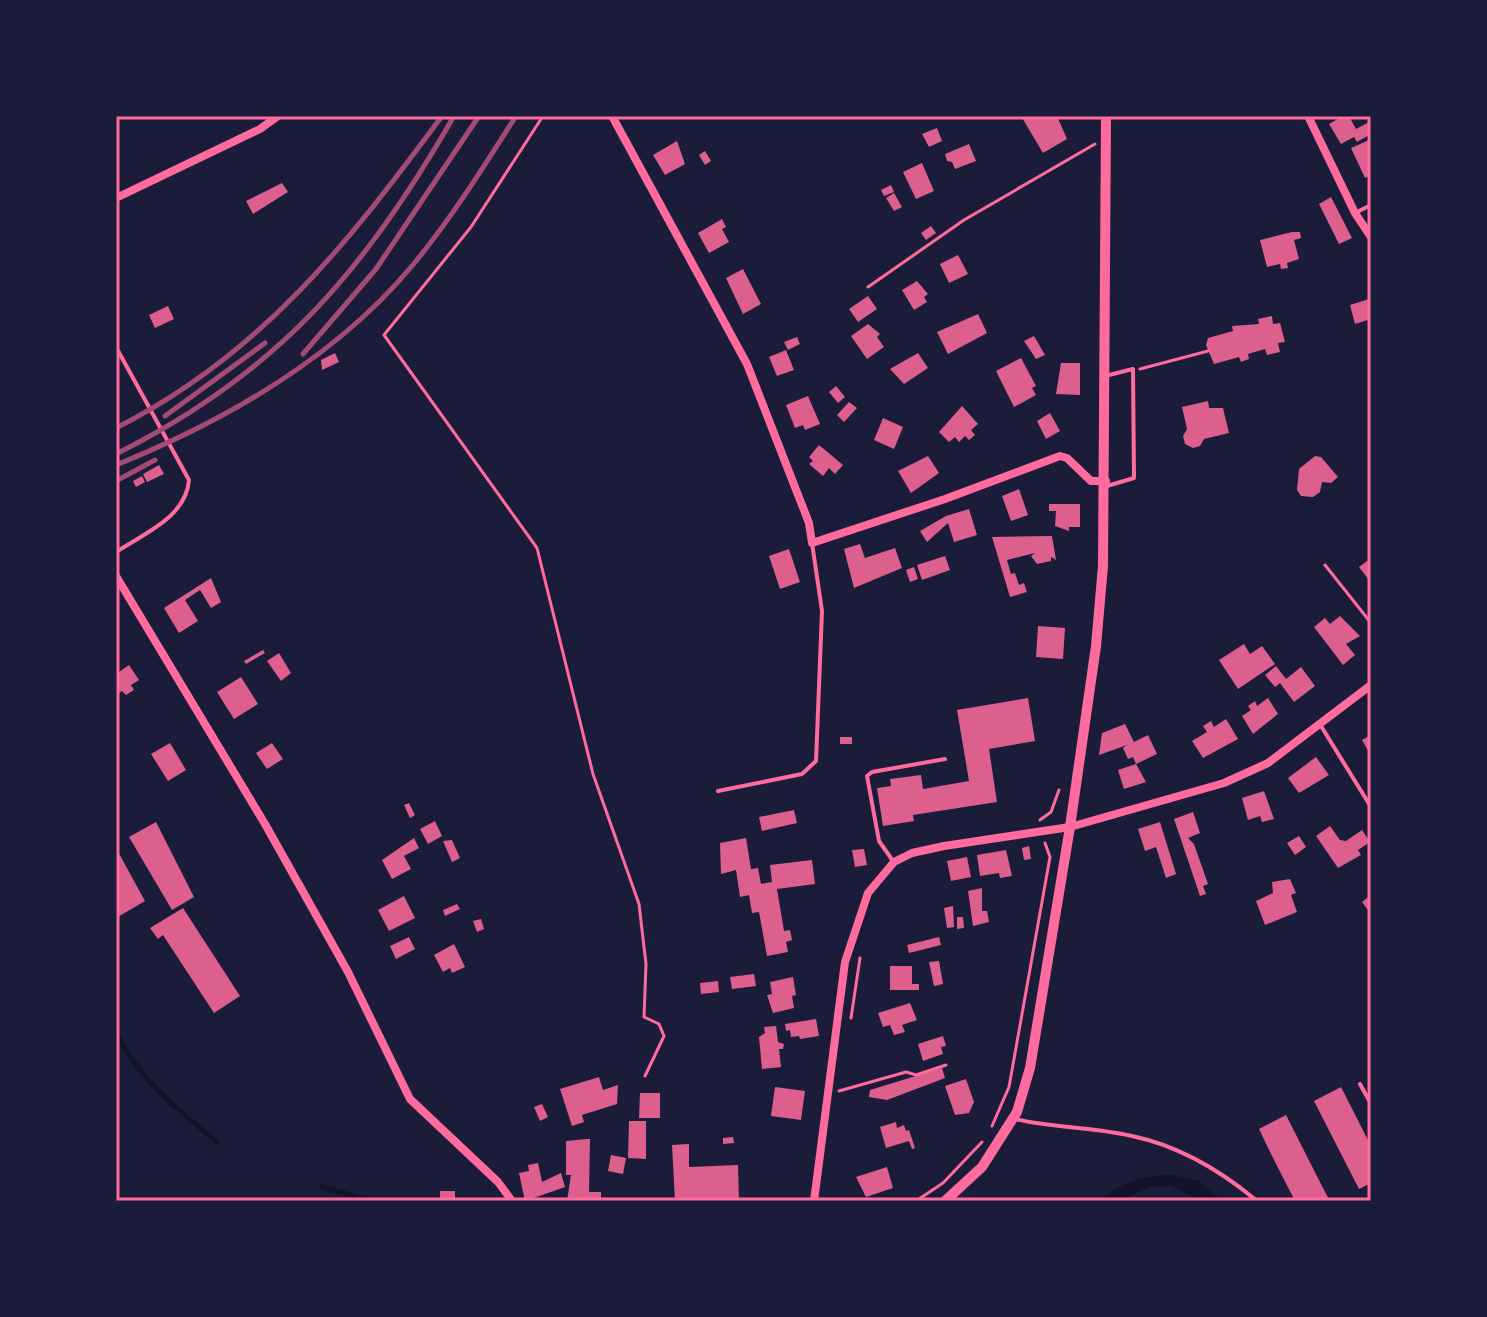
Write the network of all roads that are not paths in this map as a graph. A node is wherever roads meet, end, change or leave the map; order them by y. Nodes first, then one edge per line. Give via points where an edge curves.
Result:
1 (278, 116) edge
2 (612, 116) edge
3 (1106, 116) edge
4 (1308, 116) edge
5 (116, 198) edge
6 (1371, 205) edge
7 (1355, 213) junction
8 (1371, 237) edge
9 (116, 347) edge
10 (1105, 376) junction
11 (1106, 484) junction
12 (812, 543) junction
13 (116, 552) edge
14 (116, 576) edge
15 (1371, 685) edge
16 (1320, 724) junction
17 (945, 759) dead end
18 (718, 791) dead end
19 (1371, 807) edge
20 (1070, 827) junction
21 (894, 862) junction
22 (1360, 1084) dead end
23 (1371, 1104) edge
24 (1013, 1119) junction
25 (512, 1201) edge
26 (814, 1201) edge
27 (945, 1201) edge
28 (1257, 1201) edge

1 - 5 street
2 - 12 street via 747,364 804,509
3 - 10 street
4 - 7 street
6 - 7 lane
7 - 8 street
9 - 13 lane via 189,480 187,497 177,511
10 - 11 street
10 - 11 lane via 1133,369 1134,478
11 - 12 street via 1091,481 1060,456
11 - 20 street via 1096,646
12 - 18 lane via 822,611 816,761 802,774
14 - 25 street via 279,849 348,972 410,1099
15 - 16 street
16 - 19 lane
16 - 20 street via 1254,771
17 - 21 lane via 867,776 879,841
20 - 21 street via 944,846
20 - 24 street via 1030,1068
21 - 26 street via 868,893 852,934
22 - 23 lane
24 - 27 street via 982,1167
24 - 28 lane via 1130,1135 1170,1147

